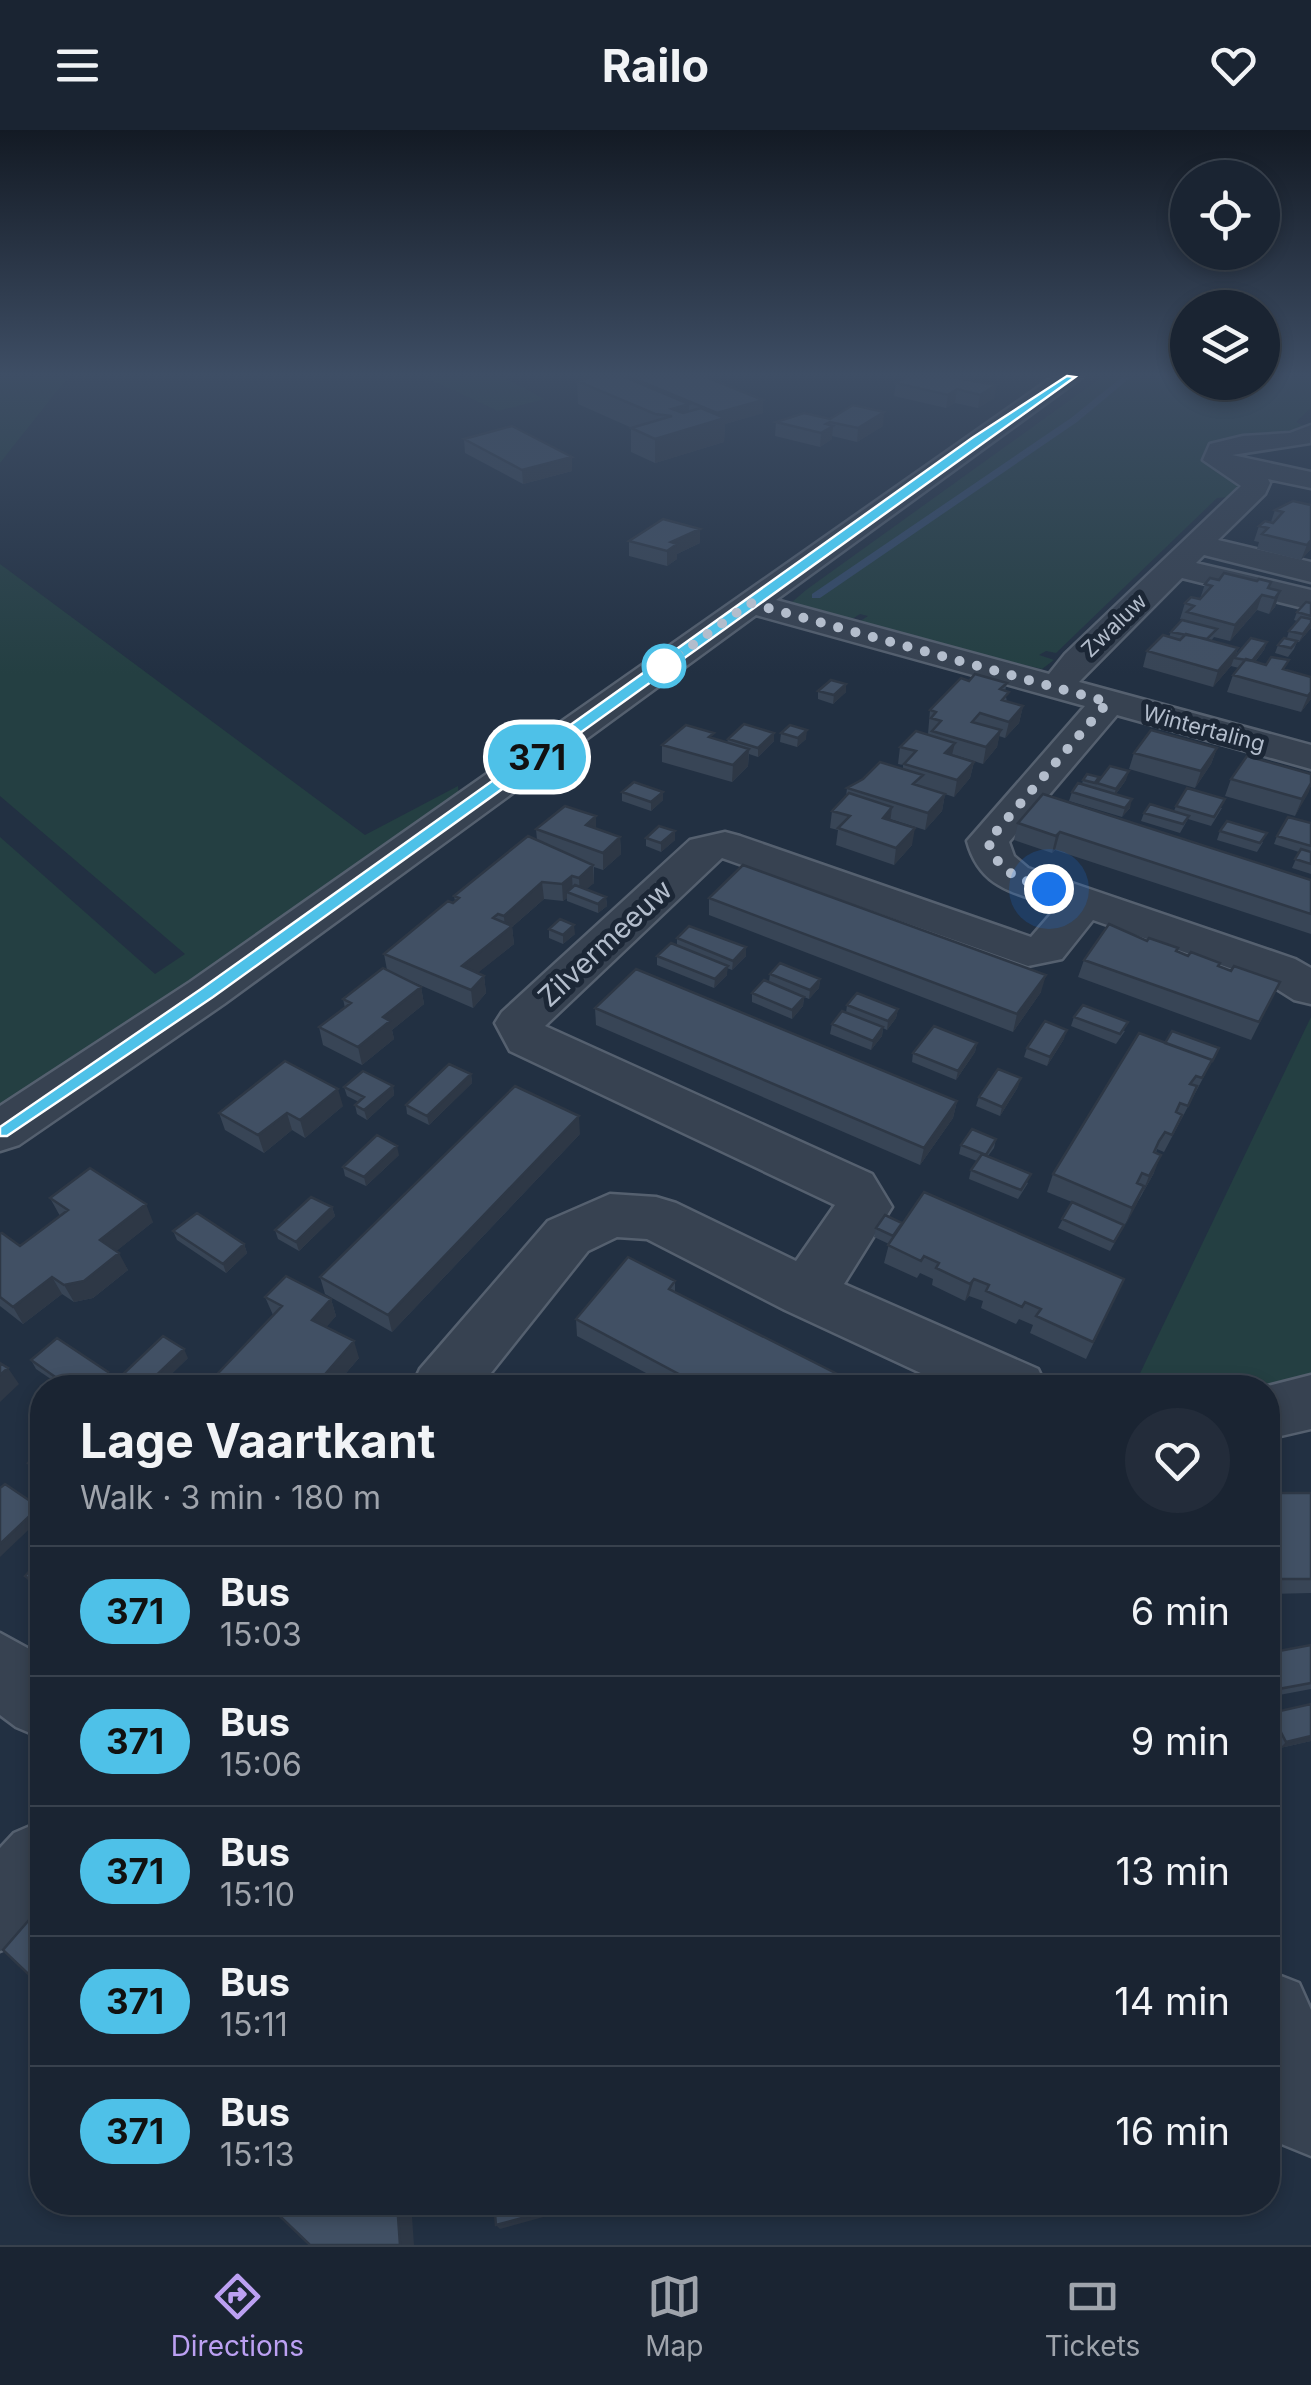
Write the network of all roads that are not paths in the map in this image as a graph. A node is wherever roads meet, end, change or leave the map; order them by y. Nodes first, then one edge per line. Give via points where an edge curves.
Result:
1 (931, 476) edge
2 (1245, 476) edge
3 (1186, 556) junction
4 (1311, 572) edge
5 (1311, 600) edge
6 (750, 603) junction
7 (1057, 688) junction
8 (1108, 702) junction
9 (1311, 758) edge
10 (1085, 901) junction
11 (1311, 989) edge
12 (0, 1132) edge
13 (806, 1293) junction
14 (453, 1375) edge
15 (987, 1375) edge
16 (1311, 1402) edge
17 (1280, 1409) edge
18 (0, 1669) edge
19 (30, 1692) edge
20 (30, 1875) edge
21 (0, 1910) edge

1 - 6 street
2 - 3 street, Zwaluw via 1255,488
3 - 4 street
3 - 5 street
3 - 7 street, Zwaluw
6 - 7 street, Wintertaling
6 - 12 street via 207,993
7 - 8 street, Wintertaling
8 - 9 street, Wintertaling
8 - 10 street via 988,841 994,862 1014,877
10 - 11 street via 1278,970
10 - 13 street, Zilvermeeuw via 1046,949 1028,952 724,844 705,850 519,1023 527,1039 853,1188 864,1208
13 - 14 street via 656,1218 610,1216 568,1236
13 - 15 street
16 - 17 street
18 - 19 street
20 - 21 street

